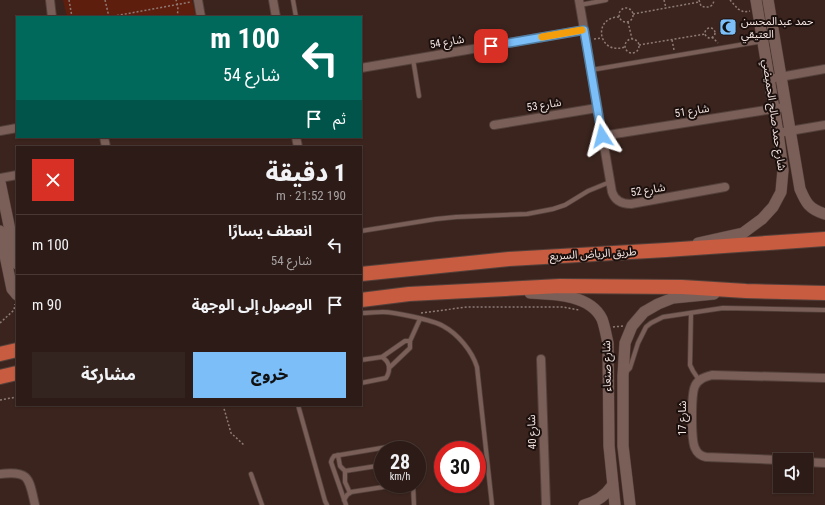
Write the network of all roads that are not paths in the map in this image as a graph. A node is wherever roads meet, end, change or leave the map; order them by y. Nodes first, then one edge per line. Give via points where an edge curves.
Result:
1 (50, 0) edge
2 (198, 0) edge
3 (273, 0) edge
4 (293, 0) edge
5 (606, 0) edge
6 (768, 0) edge
7 (580, 2) edge
8 (757, 5) edge
9 (52, 16) edge
10 (201, 16) edge
11 (276, 16) edge
12 (296, 16) edge
13 (584, 30) junction
14 (763, 41) junction
15 (413, 59) junction
16 (362, 68) edge
17 (825, 69) edge
18 (591, 70) junction
19 (775, 78) junction
20 (419, 96) dead end
21 (597, 108) junction
22 (780, 108) junction
23 (494, 125) dead end
24 (825, 125) edge
25 (16, 128) edge
26 (0, 131) edge
27 (790, 131) junction
28 (778, 133) junction
29 (602, 136) junction
30 (16, 175) edge
31 (0, 178) edge
32 (0, 182) edge
33 (610, 182) junction
34 (725, 187) dead end
35 (825, 214) edge
36 (0, 231) edge
37 (362, 231) edge
38 (825, 239) edge
39 (666, 250) junction
40 (16, 259) edge
41 (362, 274) edge
42 (470, 290) junction
43 (746, 291) junction
44 (16, 293) edge
45 (825, 293) edge
46 (362, 300) edge
47 (825, 310) edge
48 (691, 312) junction
49 (362, 313) edge
50 (420, 319) junction
51 (410, 341) junction
52 (16, 350) edge
53 (0, 354) edge
54 (382, 357) junction
55 (541, 359) dead end
56 (362, 360) edge
57 (390, 368) junction
58 (16, 373) edge
59 (623, 376) junction
60 (0, 377) edge
61 (608, 378) junction
62 (825, 378) edge
63 (700, 380) junction
64 (362, 383) edge
65 (298, 406) edge
66 (374, 449) edge
67 (338, 455) junction
68 (773, 460) edge
69 (813, 462) edge
70 (825, 462) edge
71 (374, 466) edge
72 (345, 471) junction
73 (0, 474) edge
74 (251, 474) dead end
75 (612, 486) junction
76 (374, 489) edge
77 (350, 493) junction
78 (413, 493) edge
79 (344, 500) junction
80 (629, 500) edge
81 (34, 505) edge
82 (262, 505) edge
83 (327, 505) edge
84 (346, 505) edge
85 (414, 505) edge
86 (492, 505) edge
87 (546, 505) edge
88 (575, 505) edge
89 (584, 505) edge
90 (588, 505) edge
91 (615, 505) edge
92 (640, 505) edge

1 - 9 street
2 - 10 street
3 - 11 street
4 - 12 lane
5 - 7 lane
6 - 19 main road, شارع حمد صالح الحميضي
7 - 13 street, شارع 52
8 - 14 main road, شارع حمد صالح الحميضي
13 - 15 street, شارع 54
13 - 18 street, شارع 52
14 - 18 lane
14 - 19 main road, شارع حمد صالح الحميضي
15 - 16 street, شارع 54
15 - 20 lane
17 - 19 street
18 - 21 street, شارع 52
19 - 22 main road, شارع حمد صالح الحميضي
21 - 23 street, شارع 53
21 - 29 street, شارع 52
22 - 27 main road, شارع حمد صالح الحميضي
22 - 28 main road, شارع حمد صالح الحميضي
22 - 29 street, شارع 51
24 - 27 street
25 - 26 street
27 - 28 street
27 - 35 main road, شارع حمد صالح الحميضي via 800,189 806,204
28 - 39 main road, شارع حمد صالح الحميضي via 783,170 781,192 773,207 762,219 743,233
29 - 33 street, شارع 52
30 - 31 street
32 - 40 main road
33 - 34 street, شارع 52 via 616,200 626,204
33 - 37 lane via 588,191 566,205 528,214 442,218
36 - 44 main road via 12,289
38 - 39 highway, طريق الرياض السريع
39 - 41 highway, طريق الرياض السريع via 509,259
42 - 43 highway via 628,286
42 - 46 highway
42 - 61 main road, شارع صنعاء via 557,295 584,302 601,317 605,328 608,343
43 - 45 highway
43 - 59 main road, شارع صنعاء via 673,298 644,312 632,326 626,343
47 - 48 lane via 723,308
48 - 59 lane via 663,317 646,327 630,368
48 - 63 lane via 690,365
49 - 50 lane via 383,312
50 - 51 lane
50 - 86 lane via 442,325 455,334 475,359
51 - 54 lane via 405,341
51 - 57 lane via 410,348
52 - 53 highway
54 - 56 lane
54 - 57 lane
55 - 87 street, شارع 40
57 - 64 lane via 386,378
58 - 60 highway
59 - 61 main road via 613,375
59 - 80 main road, شارع صنعاء via 623,446
61 - 75 main road, شارع صنعاء
62 - 63 street via 712,375
63 - 68 street, شارع 17 via 695,385 693,393 693,441 698,453 706,457
65 - 83 lane
66 - 67 lane
67 - 72 lane via 340,466
67 - 79 lane via 333,457 331,462
69 - 70 street
71 - 72 lane
72 - 77 lane via 345,482
73 - 81 street via 23,475 30,485
74 - 82 lane
75 - 89 main road via 599,499
75 - 91 main road, شارع صنعاء
76 - 77 lane
77 - 79 lane
78 - 85 lane
79 - 84 lane
80 - 92 main road
88 - 89 main road
89 - 90 main road

